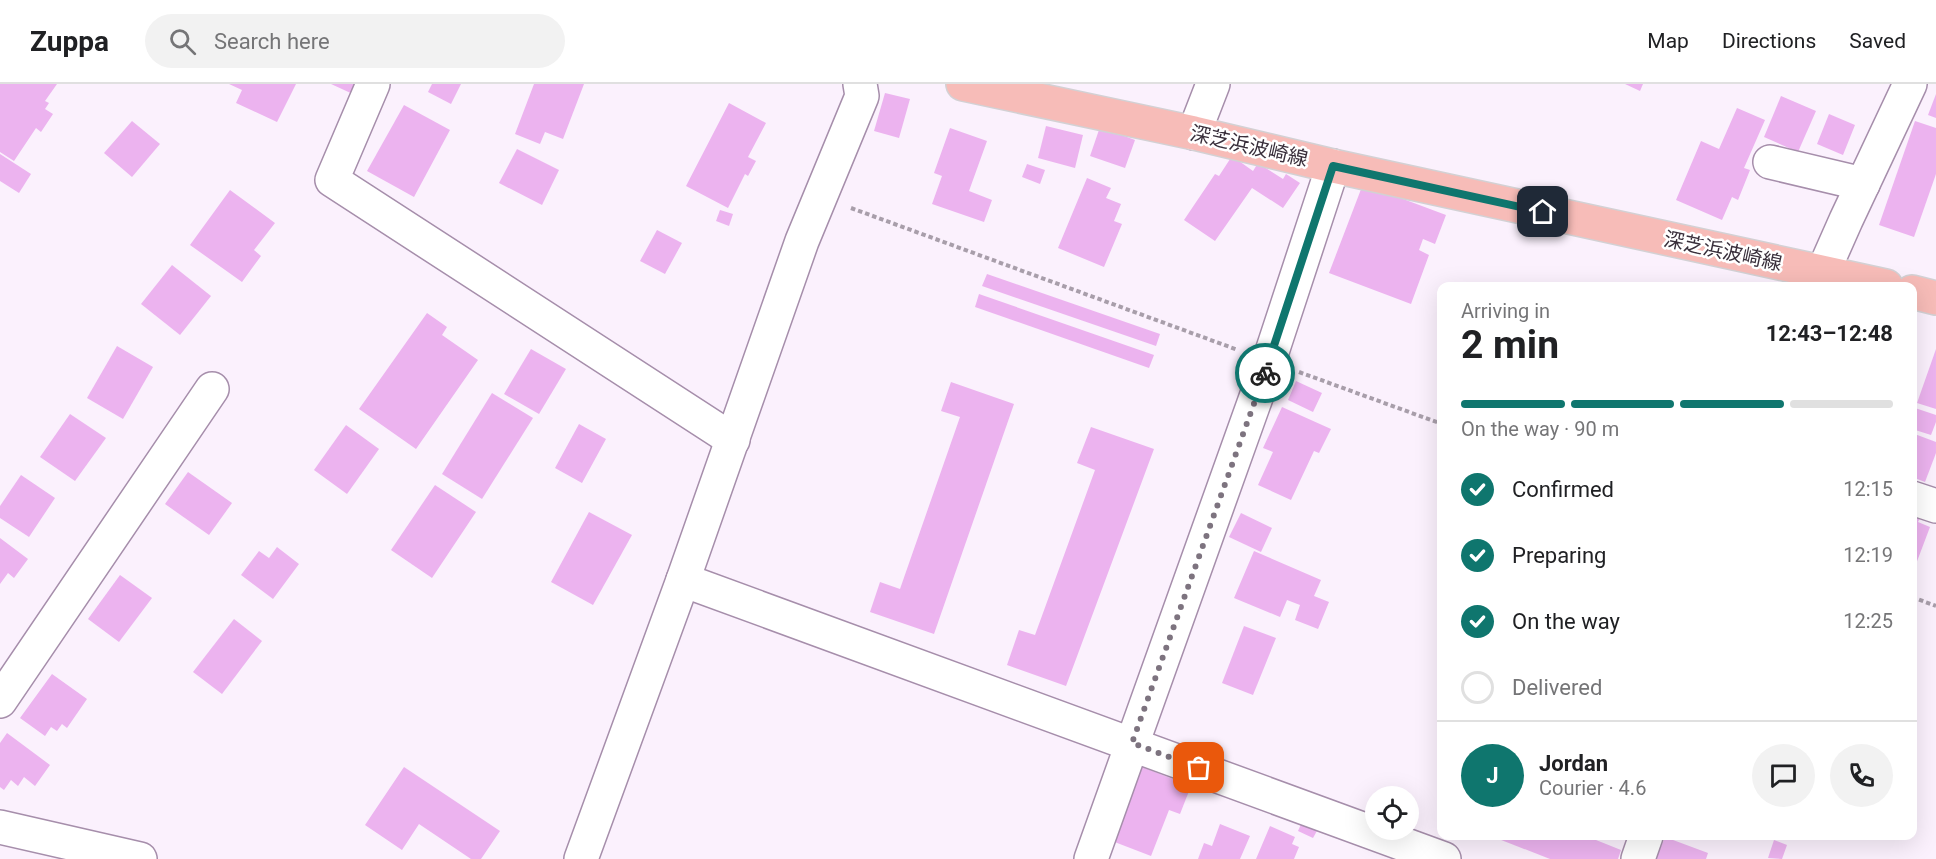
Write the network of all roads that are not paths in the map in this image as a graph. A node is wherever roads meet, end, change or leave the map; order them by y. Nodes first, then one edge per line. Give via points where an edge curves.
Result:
1 (373, 84) edge
2 (860, 84) edge
3 (963, 84) edge
4 (1213, 84) edge
5 (1910, 84) edge
6 (1194, 133) junction
7 (1770, 162) dead end
8 (1333, 166) junction
9 (1863, 184) junction
10 (1821, 279) edge
11 (1849, 282) edge
12 (1917, 293) edge
13 (1936, 298) edge
14 (212, 389) dead end
15 (733, 440) junction
16 (1917, 500) edge
17 (1936, 506) edge
18 (683, 580) junction
19 (0, 702) edge
20 (1132, 743) junction
21 (0, 827) edge
22 (1645, 840) edge
23 (140, 859) edge
24 (581, 859) edge
25 (1091, 859) edge
26 (1444, 859) edge
27 (1638, 859) edge

1 - 15 street via 332,180
2 - 15 street via 862,96 802,241
3 - 6 main road, 深芝浜波崎線
4 - 6 street
5 - 9 street
6 - 8 main road, 深芝浜波崎線
7 - 9 street
8 - 10 main road, 深芝浜波崎線
8 - 20 street via 1269,361
9 - 10 street
10 - 11 main road, 深芝浜波崎線
12 - 13 main road
14 - 19 street
15 - 18 street
16 - 17 street
18 - 20 street
18 - 24 street
20 - 25 street
20 - 26 street
21 - 23 street
22 - 27 street

